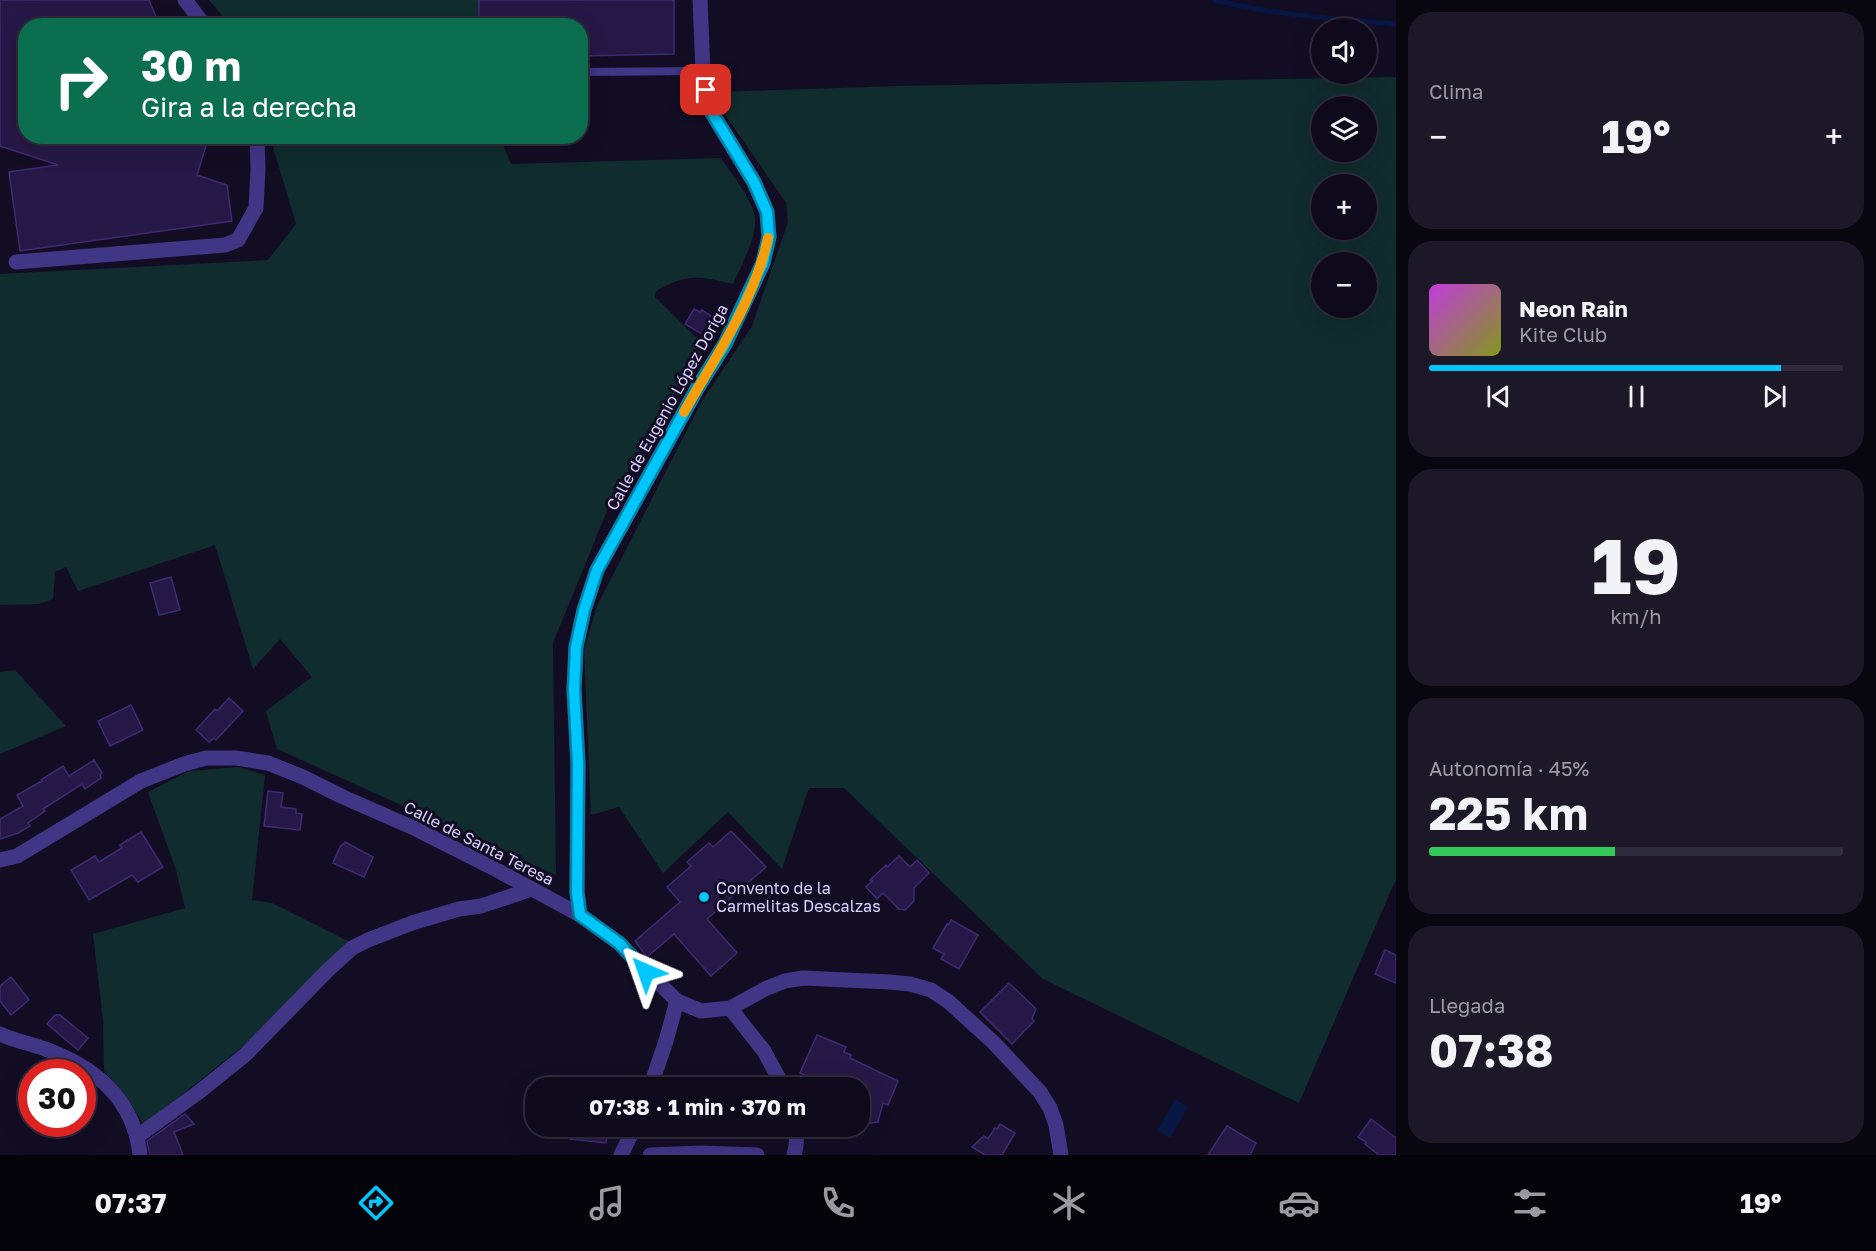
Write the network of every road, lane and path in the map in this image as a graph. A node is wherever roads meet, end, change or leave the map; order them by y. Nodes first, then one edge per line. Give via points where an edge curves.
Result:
1 (185, 0) edge
2 (700, 0) edge
3 (199, 18) edge
4 (703, 71) junction
5 (588, 72) edge
6 (257, 144) edge
7 (16, 262) dead end
8 (0, 860) edge
9 (532, 889) junction
10 (580, 915) junction
11 (676, 1001) junction
12 (730, 1008) junction
13 (0, 1034) edge
14 (654, 1077) edge
15 (778, 1077) edge
16 (138, 1136) junction
17 (630, 1137) edge
18 (795, 1137) edge
19 (140, 1155) edge
20 (621, 1155) edge
21 (650, 1155) edge
22 (757, 1155) edge
23 (794, 1155) edge
24 (1061, 1155) edge

1 - 3 street
2 - 4 street, Calle de Eugenio López Doriga
4 - 5 lane
4 - 10 street, Calle de Eugenio López Doriga via 709,108 754,182 767,212 769,237 763,263 725,344 597,570 584,610 576,647 574,690
6 - 7 street via 256,208 238,240
8 - 9 street, Calle de Santa Teresa via 17,856 141,781 206,758 236,758 268,763 303,777
9 - 10 street, Calle de Santa Teresa
9 - 16 street via 412,923 352,948 246,1055
10 - 11 street, Calle de Santa Teresa via 619,943
11 - 12 street, Calle de Santa Teresa via 700,1011
11 - 14 street
12 - 15 street via 764,1051
12 - 24 street, Calle de Santa Teresa via 767,988 803,978 889,982 931,990 994,1043 1040,1092 1056,1125
13 - 16 street via 46,1049 83,1067 113,1090
16 - 19 street
17 - 20 street
18 - 23 street
21 - 22 street

